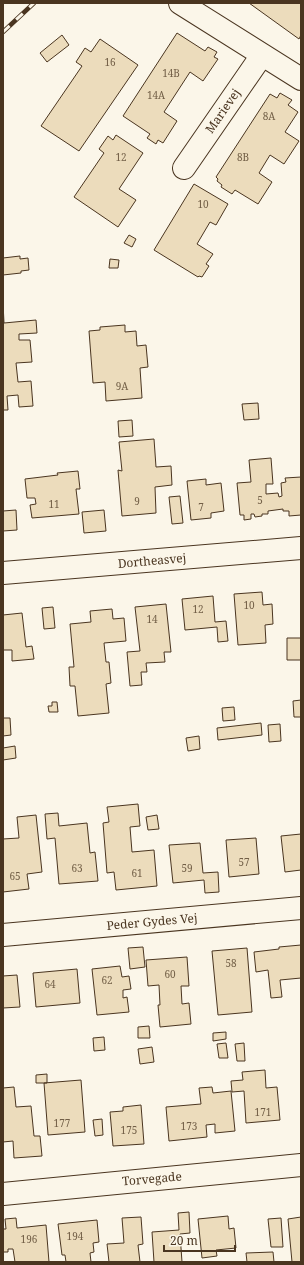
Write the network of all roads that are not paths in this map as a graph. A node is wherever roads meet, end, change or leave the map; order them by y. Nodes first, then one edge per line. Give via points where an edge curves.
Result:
1 (180, 3) edge
2 (262, 54) junction
3 (301, 79) edge
4 (184, 168) dead end
5 (301, 548) edge
6 (3, 573) edge
7 (301, 908) edge
8 (3, 935) edge
9 (301, 1165) edge
10 (3, 1194) edge

1 - 2 street
2 - 3 street
2 - 4 street, Marievej
5 - 6 street, Dortheasvej
7 - 8 street, Peder Gydes Vej
9 - 10 street, Torvegade

